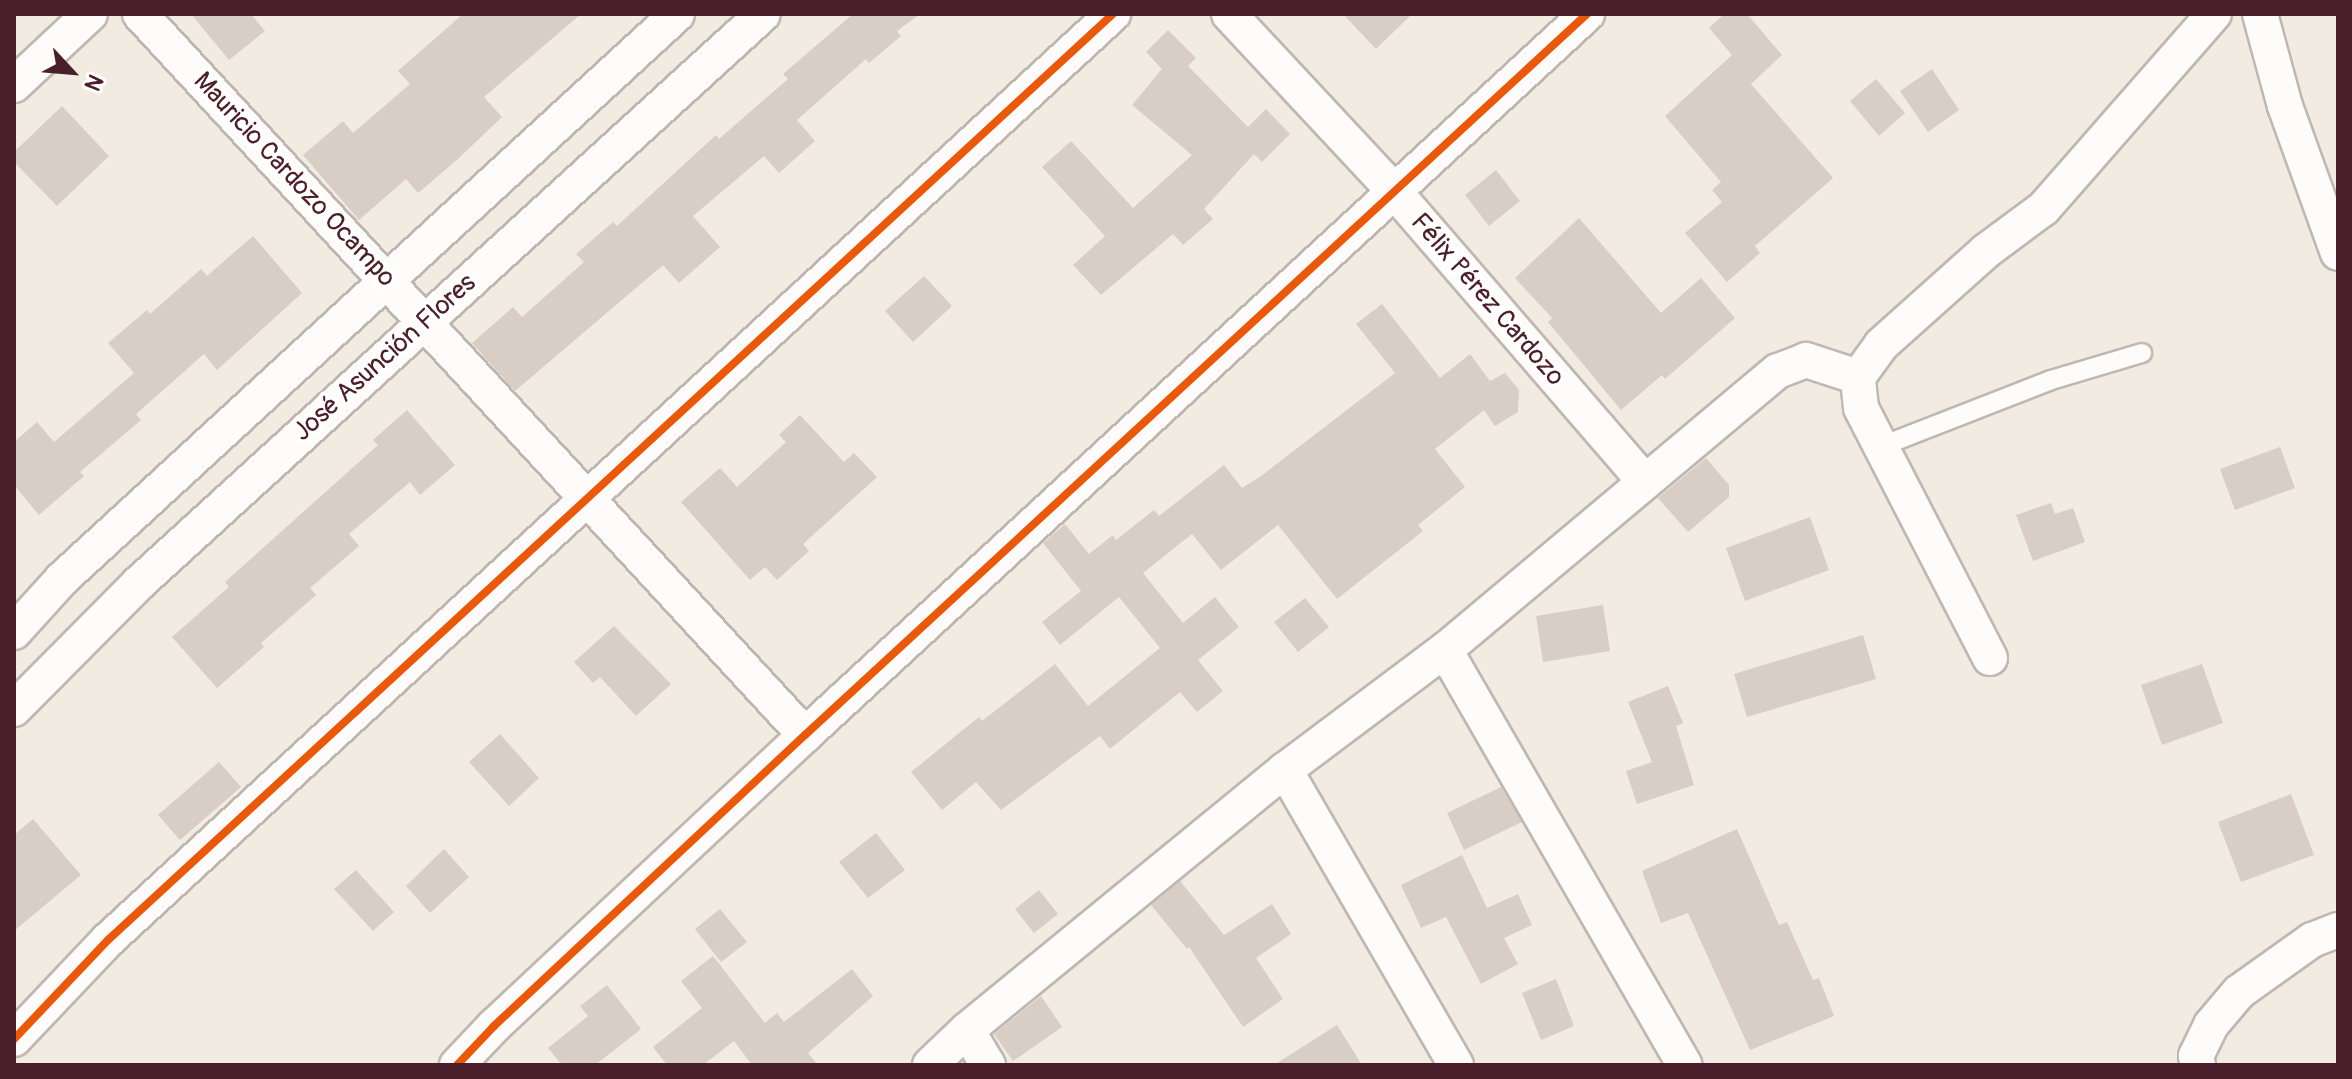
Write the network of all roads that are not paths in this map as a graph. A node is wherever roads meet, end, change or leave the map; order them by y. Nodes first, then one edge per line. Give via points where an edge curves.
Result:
1 (90, 14) edge
2 (140, 14) edge
3 (677, 14) edge
4 (763, 14) edge
5 (1113, 14) edge
6 (1229, 14) edge
7 (1587, 14) edge
8 (2214, 14) edge
9 (2260, 14) edge
10 (14, 85) edge
11 (1394, 191) junction
12 (2338, 253) edge
13 (386, 281) junction
14 (424, 322) junction
15 (2142, 353) dead end
16 (1858, 377) junction
17 (1882, 446) junction
18 (1645, 482) junction
19 (587, 498) junction
20 (14, 632) edge
21 (1445, 650) junction
22 (1990, 658) dead end
23 (14, 709) edge
24 (805, 735) junction
25 (1285, 770) junction
26 (2338, 930) edge
27 (967, 1030) junction
28 (14, 1039) edge
29 (457, 1065) edge
30 (930, 1065) edge
31 (988, 1065) edge
32 (1456, 1065) edge
33 (1685, 1065) edge
34 (2198, 1065) edge

1 - 10 street
2 - 13 street, Mauricio Cardozo Ocampo
3 - 13 street
4 - 14 street, José Asunción Flores
5 - 19 street
6 - 11 street, Félix Pérez Cardozo
7 - 11 street
8 - 16 street via 2044,208 1986,251 1893,334
9 - 12 street via 2285,106
11 - 18 street, Félix Pérez Cardozo
11 - 24 street
13 - 14 street, Mauricio Cardozo Ocampo
13 - 20 street via 62,579
14 - 19 street, Mauricio Cardozo Ocampo
14 - 23 street, José Asunción Flores via 139,583
15 - 17 lane via 2051,380
16 - 17 street via 1861,408
16 - 18 street via 1806,360 1778,371
17 - 22 street
18 - 21 street
19 - 24 street, Mauricio Cardozo Ocampo
19 - 28 street via 108,940
21 - 25 street
21 - 33 street
24 - 29 street
25 - 27 street
25 - 32 street
26 - 34 street via 2302,946 2239,992 2211,1025 2196,1056
27 - 30 street
27 - 31 street

